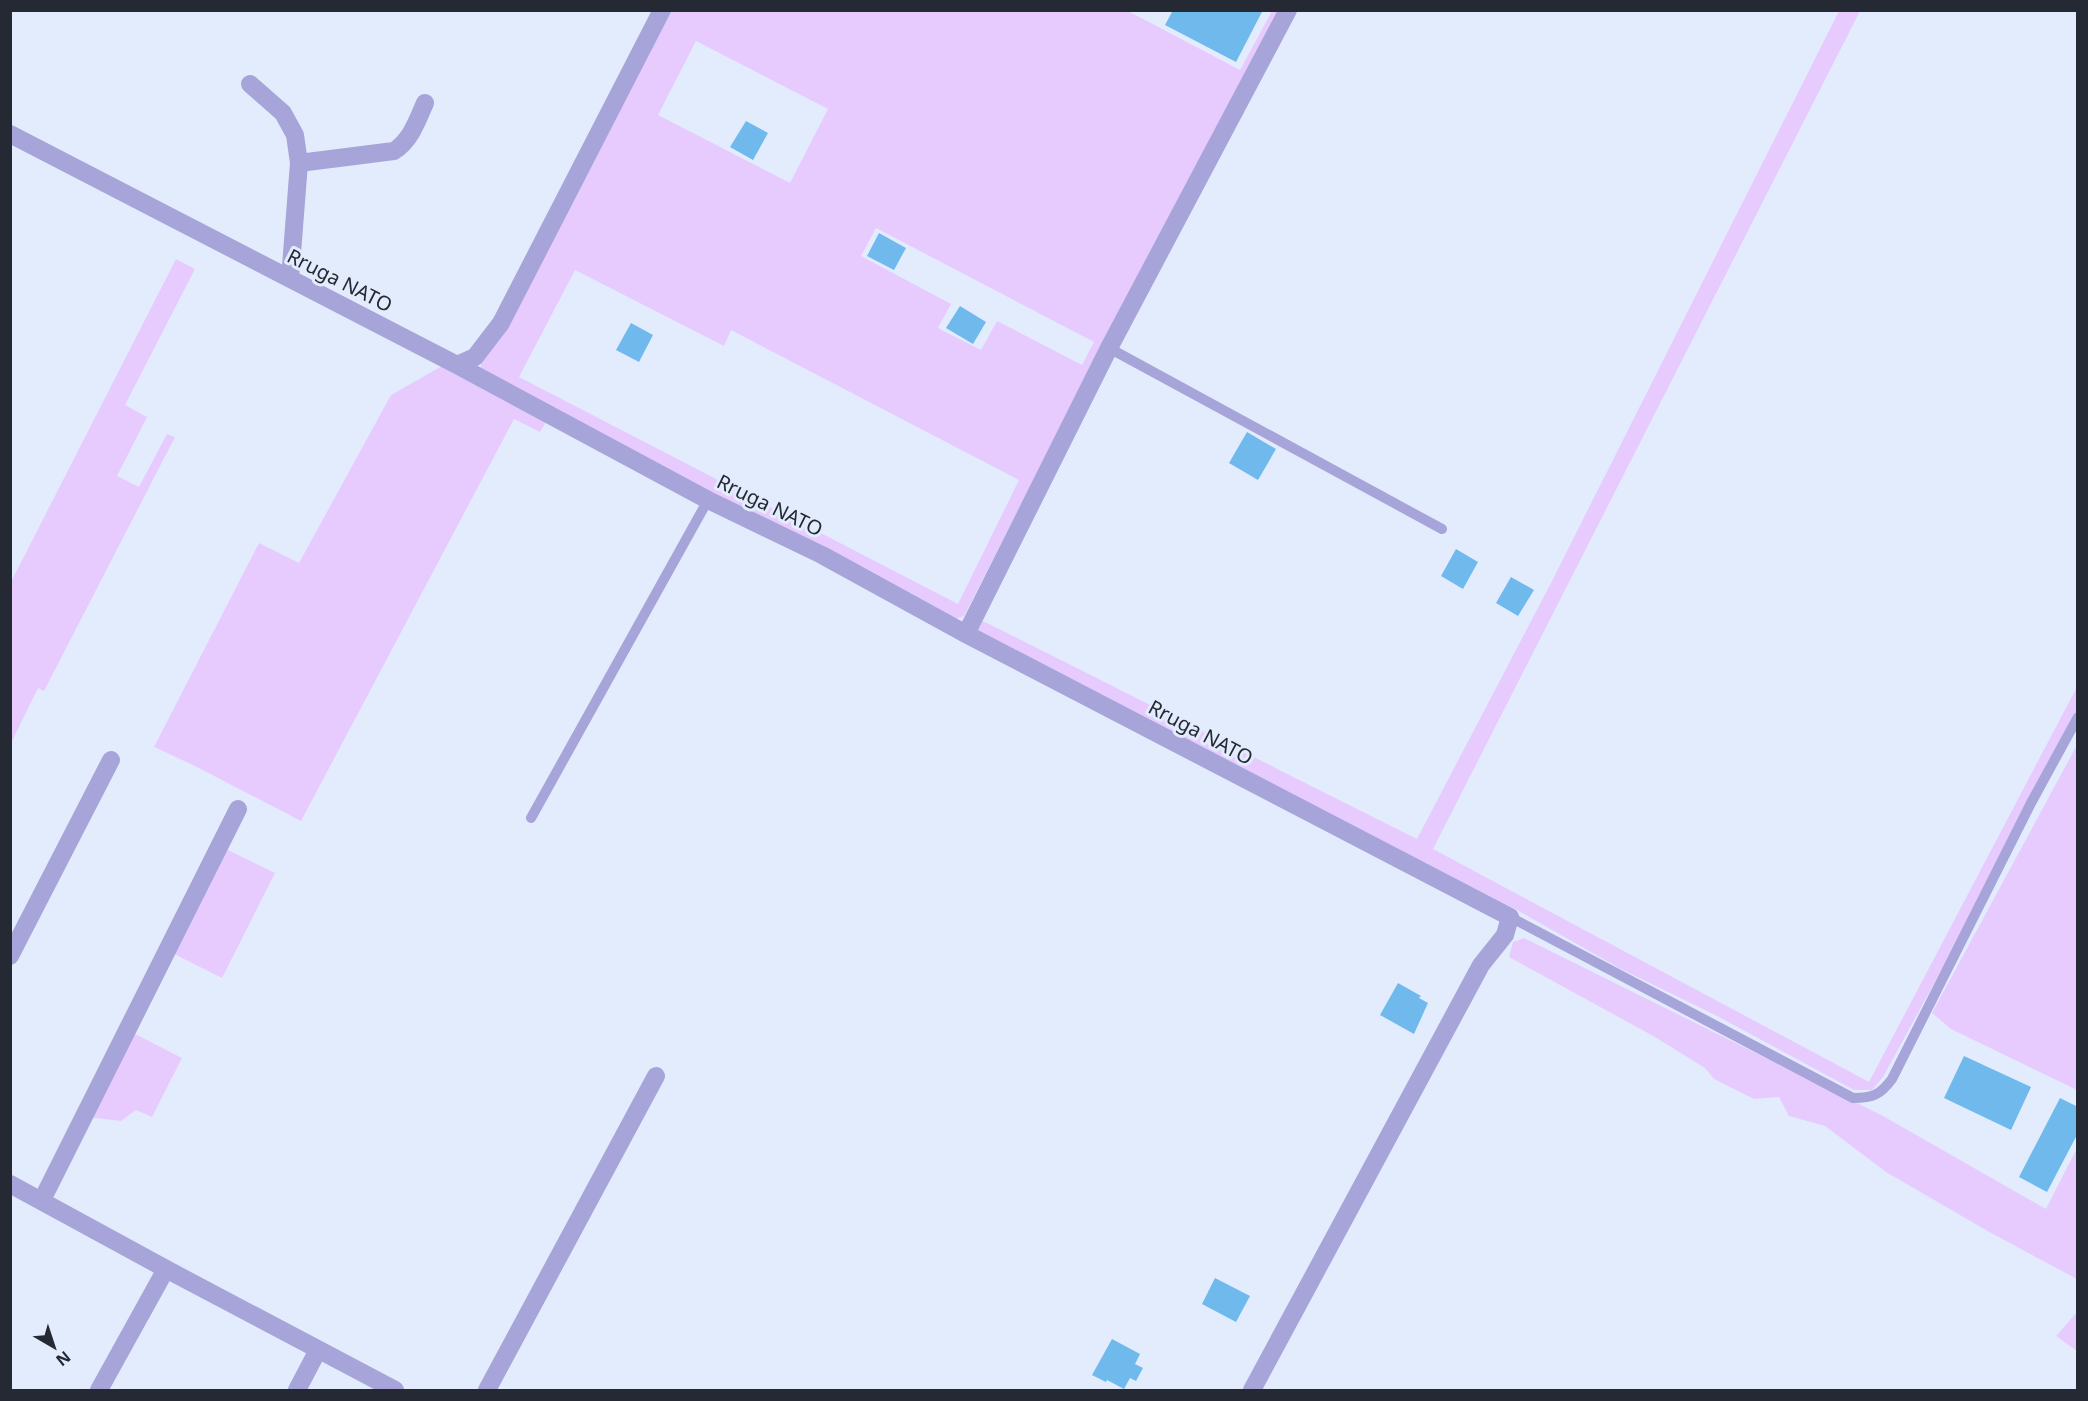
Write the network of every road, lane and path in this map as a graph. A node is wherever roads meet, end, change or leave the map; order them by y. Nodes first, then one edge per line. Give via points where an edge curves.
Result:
1 (662, 10) edge
2 (1288, 10) edge
3 (250, 84) dead end
4 (424, 103) dead end
5 (10, 134) edge
6 (298, 163) junction
7 (290, 279) junction
8 (1109, 348) junction
9 (457, 365) junction
10 (708, 500) junction
11 (1442, 530) dead end
12 (966, 634) junction
13 (2078, 717) edge
14 (111, 760) dead end
15 (238, 809) dead end
16 (531, 818) dead end
17 (1510, 918) junction
18 (10, 956) edge
19 (656, 1076) dead end
20 (10, 1184) edge
21 (42, 1200) junction
22 (165, 1269) junction
23 (318, 1350) junction
24 (99, 1390) edge
25 (297, 1390) edge
26 (395, 1390) edge
27 (488, 1390) edge
28 (1252, 1390) edge

1 - 9 street via 501,323 475,357
2 - 8 street
3 - 6 street via 283,113 295,135
4 - 6 street via 411,134 394,151
5 - 7 street, Rruga NATO
6 - 7 street
7 - 9 street, Rruga NATO
8 - 11 lane
8 - 12 street
9 - 10 street, Rruga NATO
10 - 12 street, Rruga NATO via 822,555
10 - 16 lane
12 - 17 street, Rruga NATO
13 - 17 lane via 1892,1079 1883,1091 1869,1098 1853,1098
14 - 18 street
15 - 21 street
17 - 28 street via 1505,935 1481,965
19 - 27 street
20 - 21 street
21 - 22 street
22 - 23 street
22 - 24 street
23 - 25 street
23 - 26 street

